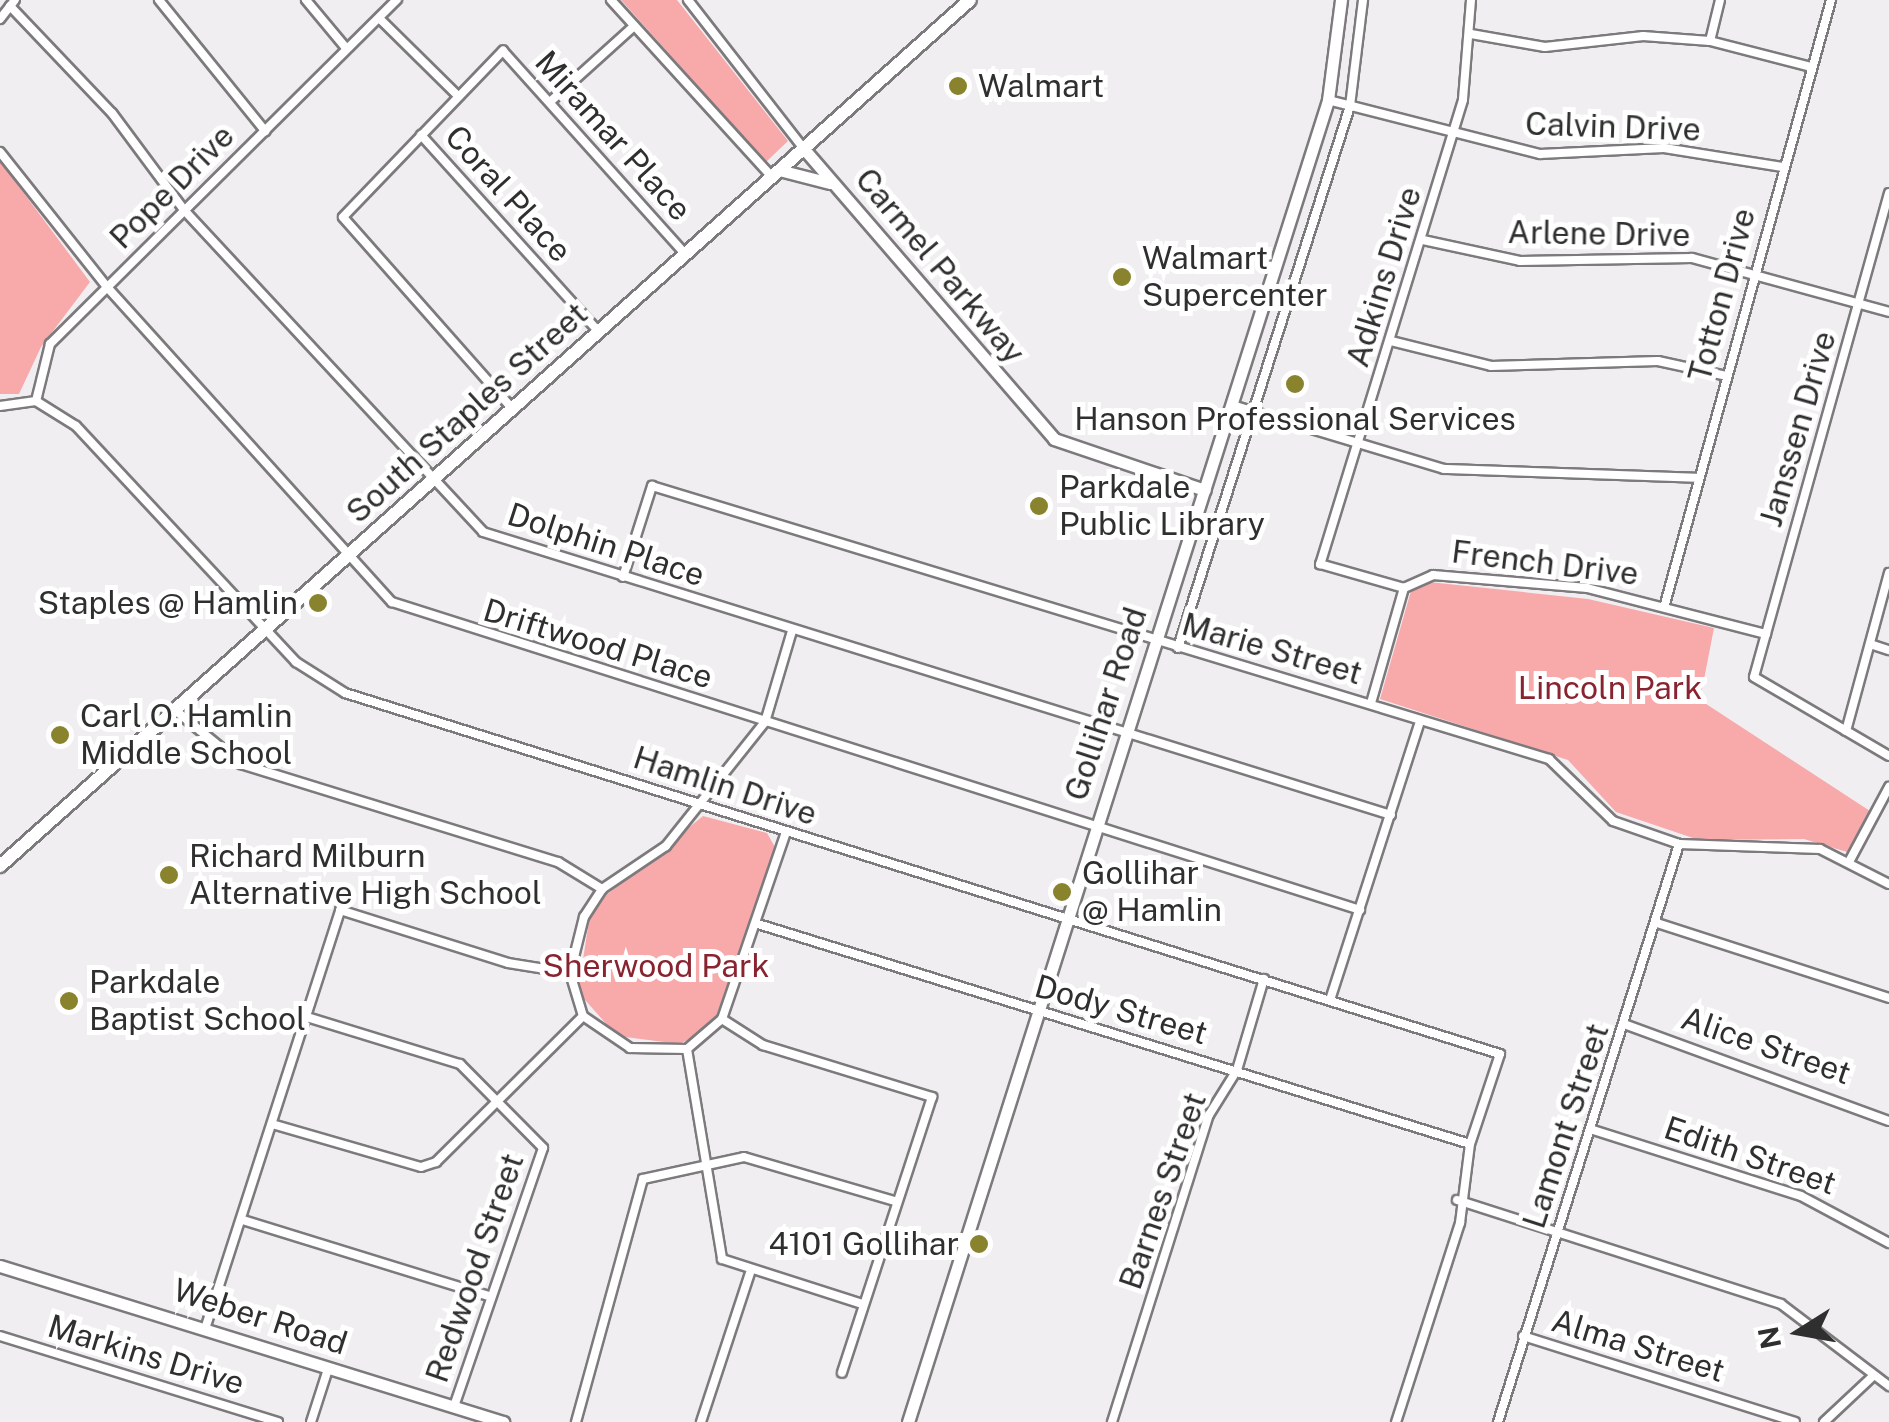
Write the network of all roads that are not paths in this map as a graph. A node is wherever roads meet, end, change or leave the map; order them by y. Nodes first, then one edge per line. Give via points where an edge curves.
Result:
1 (159, 0) edge
2 (306, 0) edge
3 (397, 0) edge
4 (611, 0) edge
5 (688, 0) edge
6 (970, 0) edge
7 (1342, 0) edge
8 (1363, 0) edge
9 (1471, 0) edge
10 (1720, 0) edge
11 (1831, 0) edge
12 (13, 3) edge
13 (0, 19) edge
14 (380, 19) junction
15 (634, 26) junction
16 (1471, 34) junction
17 (1710, 41) junction
18 (346, 48) junction
19 (1811, 67) junction
20 (458, 96) junction
21 (1328, 100) junction
22 (551, 101) junction
23 (1350, 106) junction
24 (265, 130) junction
25 (421, 135) junction
26 (1452, 138) junction
27 (804, 148) junction
28 (0, 152) edge
29 (1782, 167) junction
30 (775, 173) junction
31 (834, 184) junction
32 (1889, 193) edge
33 (184, 210) junction
34 (1423, 240) junction
35 (686, 254) junction
36 (1274, 272) junction
37 (1756, 274) junction
38 (1295, 278) junction
39 (108, 287) junction
40 (1859, 304) junction
41 (1889, 312) edge
42 (598, 330) junction
43 (1391, 341) junction
44 (1727, 376) junction
45 (36, 401) junction
46 (1232, 405) junction
47 (0, 406) edge
48 (510, 406) junction
49 (1252, 411) junction
50 (1357, 444) junction
51 (1211, 469) junction
52 (1232, 476) junction
53 (1699, 478) junction
54 (430, 482) junction
55 (1205, 490) junction
56 (349, 556) junction
57 (1320, 564) joint
58 (1889, 573) edge
59 (1178, 574) junction
60 (623, 577) junction
61 (1199, 580) junction
62 (1404, 588) junction
63 (1664, 604) junction
64 (792, 631) junction
65 (265, 632) junction
66 (1766, 634) junction
67 (1155, 642) junction
68 (1870, 644) junction
69 (1178, 648) junction
70 (1889, 650) edge
71 (1371, 703) junction
72 (176, 711) junction
73 (1420, 721) junction
74 (765, 722) junction
75 (1846, 731) junction
76 (1129, 734) junction
77 (1889, 756) edge
78 (1889, 787) edge
79 (703, 805) junction
80 (1391, 815) junction
81 (1096, 826) junction
82 (786, 832) junction
83 (1679, 844) junction
84 (1850, 860) junction
85 (0, 866) edge
86 (1889, 884) edge
87 (602, 888) junction
88 (1360, 910) junction
89 (1066, 919) junction
90 (1657, 923) junction
91 (758, 924) junction
92 (570, 973) junction
93 (1264, 979) junction
94 (1889, 998) edge
95 (1330, 1000) junction
96 (1034, 1011) junction
97 (584, 1016) junction
98 (307, 1017) junction
99 (722, 1020) junction
100 (1624, 1024) junction
101 (687, 1049) junction
102 (1237, 1070) junction
103 (500, 1100) junction
104 (1889, 1121) edge
105 (272, 1124) junction
106 (1590, 1128) junction
107 (1470, 1144) junction
108 (706, 1167) junction
109 (1457, 1200) junction
110 (894, 1201) junction
111 (243, 1220) junction
112 (1558, 1230) junction
113 (1889, 1242) edge
114 (0, 1266) edge
115 (750, 1273) junction
116 (488, 1296) junction
117 (862, 1304) junction
118 (206, 1326) junction
119 (0, 1336) edge
120 (1523, 1336) junction
121 (328, 1369) junction
122 (842, 1374) dead end
123 (1872, 1377) junction
124 (1889, 1386) edge
125 (454, 1406) junction
126 (278, 1422) edge
127 (312, 1422) edge
128 (504, 1422) edge
129 (576, 1422) edge
130 (701, 1422) edge
131 (908, 1422) edge
132 (1112, 1422) edge
133 (1396, 1422) edge
134 (1498, 1422) edge
135 (1795, 1422) edge
136 (1824, 1422) edge

1 - 24 street
2 - 18 street
3 - 14 street, Pope Drive
4 - 15 street
5 - 27 street, Carmel Parkway
6 - 27 main road, South Staples Street
7 - 21 main road, Gollihar Road
8 - 23 street
9 - 16 street, Adkins Drive
10 - 17 street
11 - 19 street, Totton Drive
12 - 13 street
12 - 33 street, Dolphin Place via 112,113
14 - 18 street, Pope Drive
14 - 20 street, Coral Place
15 - 22 street
15 - 30 street
16 - 17 street via 1545,48 1643,36
16 - 26 street, Adkins Drive
17 - 19 street
18 - 24 street, Pope Drive
19 - 29 street, Totton Drive
20 - 22 street, Miramar Place via 503,52
20 - 25 street
21 - 23 street, Calvin Drive
21 - 36 main road, Gollihar Road
22 - 35 street, Miramar Place
23 - 26 street, Calvin Drive
23 - 38 street
24 - 33 street, Pope Drive
25 - 42 street, Coral Place
25 - 48 street via 342,217
26 - 29 street, Calvin Drive via 1540,154 1664,148
26 - 34 street, Adkins Drive
27 - 30 main road, South Staples Street
27 - 31 main road, Carmel Parkway
28 - 39 street, Driftwood Place
29 - 37 street, Totton Drive
30 - 31 main road
30 - 35 main road, South Staples Street
31 - 55 main road, Carmel Parkway via 1054,439
32 - 40 street, Janssen Drive
33 - 39 street, Pope Drive
33 - 54 street, Dolphin Place
34 - 37 street, Arlene Drive via 1520,261 1692,258
34 - 43 street, Adkins Drive
35 - 42 main road, South Staples Street
36 - 38 street
36 - 46 main road, Gollihar Road
37 - 40 street, Arlene Drive
37 - 44 street, Totton Drive
38 - 49 street
39 - 45 street, Pope Drive via 50,344
39 - 56 street, Driftwood Place
40 - 41 street, Arlene Drive
40 - 66 street, Janssen Drive
42 - 48 main road, South Staples Street
43 - 44 street via 1491,366 1658,361
43 - 50 street, Adkins Drive
44 - 53 street, Totton Drive
45 - 47 street
45 - 65 street, Hamlin Drive via 76,426
46 - 49 street
46 - 51 main road, Gollihar Road
48 - 54 main road, South Staples Street
49 - 50 street
49 - 52 street
50 - 53 street via 1513,478 1661,470
50 - 57 street, Adkins Drive
51 - 52 street
51 - 55 main road, Gollihar Road
52 - 61 street
53 - 63 street, Totton Drive
54 - 56 main road, South Staples Street
54 - 60 street, Dolphin Place via 483,532
55 - 59 main road, Gollihar Road
56 - 65 main road, South Staples Street
56 - 74 street, Driftwood Place via 392,602 424,616
57 - 62 street, French Drive
58 - 68 street
59 - 61 street
59 - 67 main road, Gollihar Road
60 - 64 street, Dolphin Place
60 - 67 street, Marie Street via 652,486
61 - 69 street
62 - 63 street, French Drive via 1433,575
62 - 71 street
63 - 66 street, French Drive
64 - 74 street
64 - 76 street, Dolphin Place
65 - 72 main road, South Staples Street
65 - 79 street, Hamlin Drive via 345,693
66 - 75 street, Janssen Drive via 1754,677
67 - 69 street, Marie Street
67 - 76 main road, Gollihar Road
68 - 70 street
68 - 75 street
69 - 71 street, Marie Street
71 - 73 street, Marie Street
72 - 85 main road, South Staples Street
72 - 87 street via 241,764 558,862
73 - 80 street
73 - 83 street, Marie Street via 1549,759 1576,776 1613,821
74 - 79 street
74 - 81 street, Driftwood Place
75 - 77 street
76 - 80 street, Dolphin Place
76 - 81 main road, Gollihar Road
78 - 84 street
79 - 82 street, Hamlin Drive
79 - 87 street via 666,846
80 - 88 street
81 - 88 street, Driftwood Place
81 - 89 main road, Gollihar Road
82 - 89 street, Hamlin Drive
82 - 91 street
83 - 84 street, Marie Street via 1820,849
83 - 90 street, Lamont Street
84 - 86 street, Marie Street
87 - 92 street
88 - 95 street
89 - 93 street, Hamlin Drive
89 - 96 main road, Gollihar Road
90 - 94 street
90 - 100 street, Lamont Street
91 - 96 street, Dody Street
91 - 99 street
92 - 97 street
92 - 98 street via 508,964 340,910
93 - 95 street, Hamlin Drive
93 - 102 street, Barnes Street
95 - 107 street, Hamlin Drive via 1500,1054
96 - 102 street, Dody Street
96 - 131 main road, Gollihar Road
97 - 101 street via 630,1048
97 - 103 street, Redwood Street
98 - 103 street via 460,1064
98 - 105 street
99 - 101 street
99 - 110 street via 763,1045 932,1097
100 - 104 street, Alice Street
100 - 106 street, Lamont Street
101 - 108 street
102 - 107 street, Dody Street
102 - 132 street, Barnes Street via 1210,1115
103 - 105 street via 421,1168
103 - 116 street, Redwood Street via 542,1148
105 - 111 street
106 - 112 street, Lamont Street
106 - 113 street, Edith Street via 1801,1196
107 - 109 street
108 - 110 street via 770,1160
108 - 115 street via 722,1259
108 - 129 street via 643,1179
109 - 112 street
109 - 133 street via 1460,1223
110 - 117 street
111 - 116 street
111 - 118 street
112 - 120 street, Lamont Street
112 - 123 street via 1793,1310
114 - 118 main road, Weber Road
115 - 117 street
115 - 130 street
116 - 125 street, Redwood Street
117 - 122 street
118 - 121 main road, Weber Road
119 - 126 street, Markins Drive
120 - 134 street, Lamont Street
120 - 135 street, Alma Street
121 - 125 main road, Weber Road
121 - 127 street
123 - 124 street
123 - 136 street
125 - 128 main road, Weber Road

